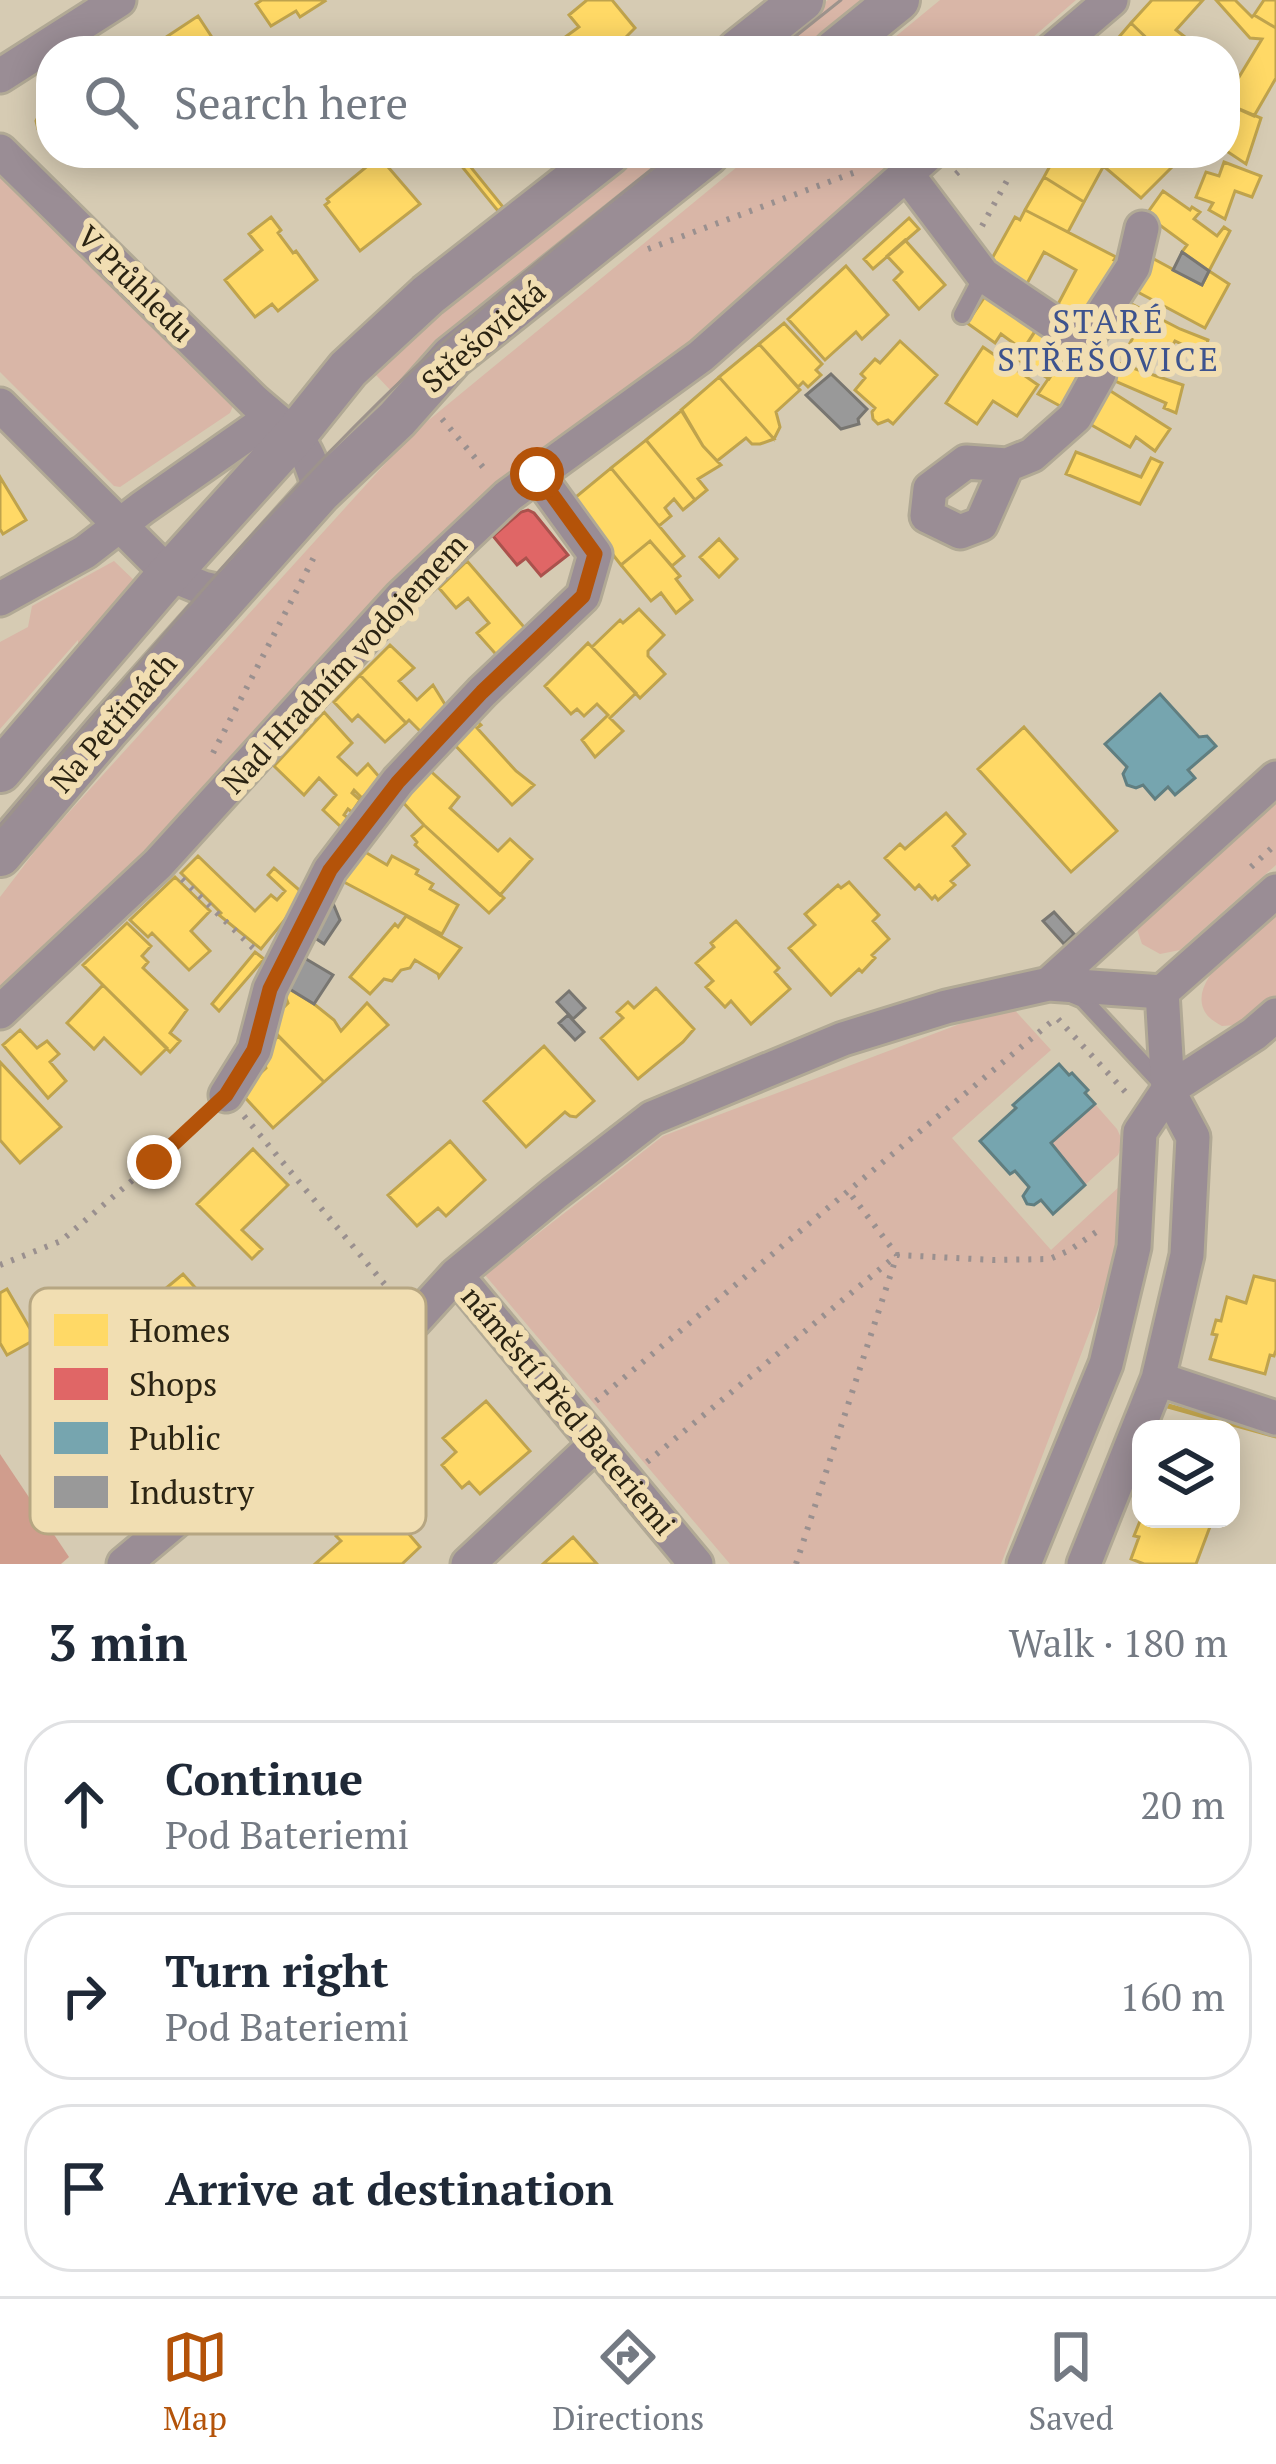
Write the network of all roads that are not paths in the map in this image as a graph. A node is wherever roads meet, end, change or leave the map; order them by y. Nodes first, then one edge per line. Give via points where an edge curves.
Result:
1 (118, 0) edge
2 (802, 0) edge
3 (898, 0) edge
4 (1111, 0) edge
5 (62, 36) edge
6 (757, 36) edge
7 (854, 36) edge
8 (1069, 36) edge
9 (36, 53) edge
10 (0, 76) edge
11 (0, 151) edge
12 (590, 168) edge
13 (689, 168) edge
14 (912, 168) edge
15 (921, 168) edge
16 (1142, 228) dead end
17 (975, 264) junction
18 (962, 315) dead end
19 (1084, 343) junction
20 (0, 405) edge
21 (284, 426) junction
22 (1007, 465) dead end
23 (537, 474) junction
24 (320, 492) junction
25 (122, 526) junction
26 (170, 574) junction
27 (230, 594) junction
28 (0, 599) edge
29 (0, 771) edge
30 (1276, 778) edge
31 (0, 855) edge
32 (1276, 891) edge
33 (1049, 984) junction
34 (1162, 992) junction
35 (0, 1012) edge
36 (1276, 1015) edge
37 (1168, 1090) junction
38 (226, 1095) road end
39 (456, 1275) junction
40 (426, 1308) edge
41 (1158, 1379) junction
42 (1276, 1418) edge
43 (586, 1432) junction
44 (160, 1534) edge
45 (124, 1564) edge
46 (469, 1564) edge
47 (696, 1564) edge
48 (1024, 1564) edge
49 (1084, 1564) edge

1 - 5 street
2 - 6 street
3 - 7 street
4 - 8 street
9 - 10 street
11 - 21 street, V Průhledu
12 - 21 street via 428,295
13 - 24 street, Střešovická via 452,357
14 - 23 street, Nad Hradním vodojemem via 701,356
15 - 17 street
16 - 19 street via 1133,267
17 - 18 lane
17 - 19 street
19 - 22 street via 1099,374 1075,417
20 - 25 street
21 - 24 street via 307,451
21 - 25 street
21 - 26 street
23 - 35 street, Nad Hradním vodojemem via 401,597 158,864
23 - 38 street via 595,554 583,596 398,782 330,870 270,989 254,1050
24 - 27 street, Střešovická
25 - 26 street
25 - 28 street
26 - 27 street
26 - 29 street, Na Petřinách
27 - 31 street, Na Petřinách
30 - 33 street
32 - 34 street
33 - 34 street, náměstí Před Bateriemi
33 - 37 lane via 1083,999
33 - 39 street, náměstí Před Bateriemi via 843,1039 652,1118
34 - 37 street
36 - 37 street
37 - 41 street via 1193,1137 1187,1255
37 - 48 street via 1140,1132 1134,1247 1106,1364
39 - 40 street
39 - 43 street, náměstí Před Bateriemi
41 - 42 street
41 - 49 street
43 - 46 street
43 - 47 street, náměstí Před Bateriemi
44 - 45 street

